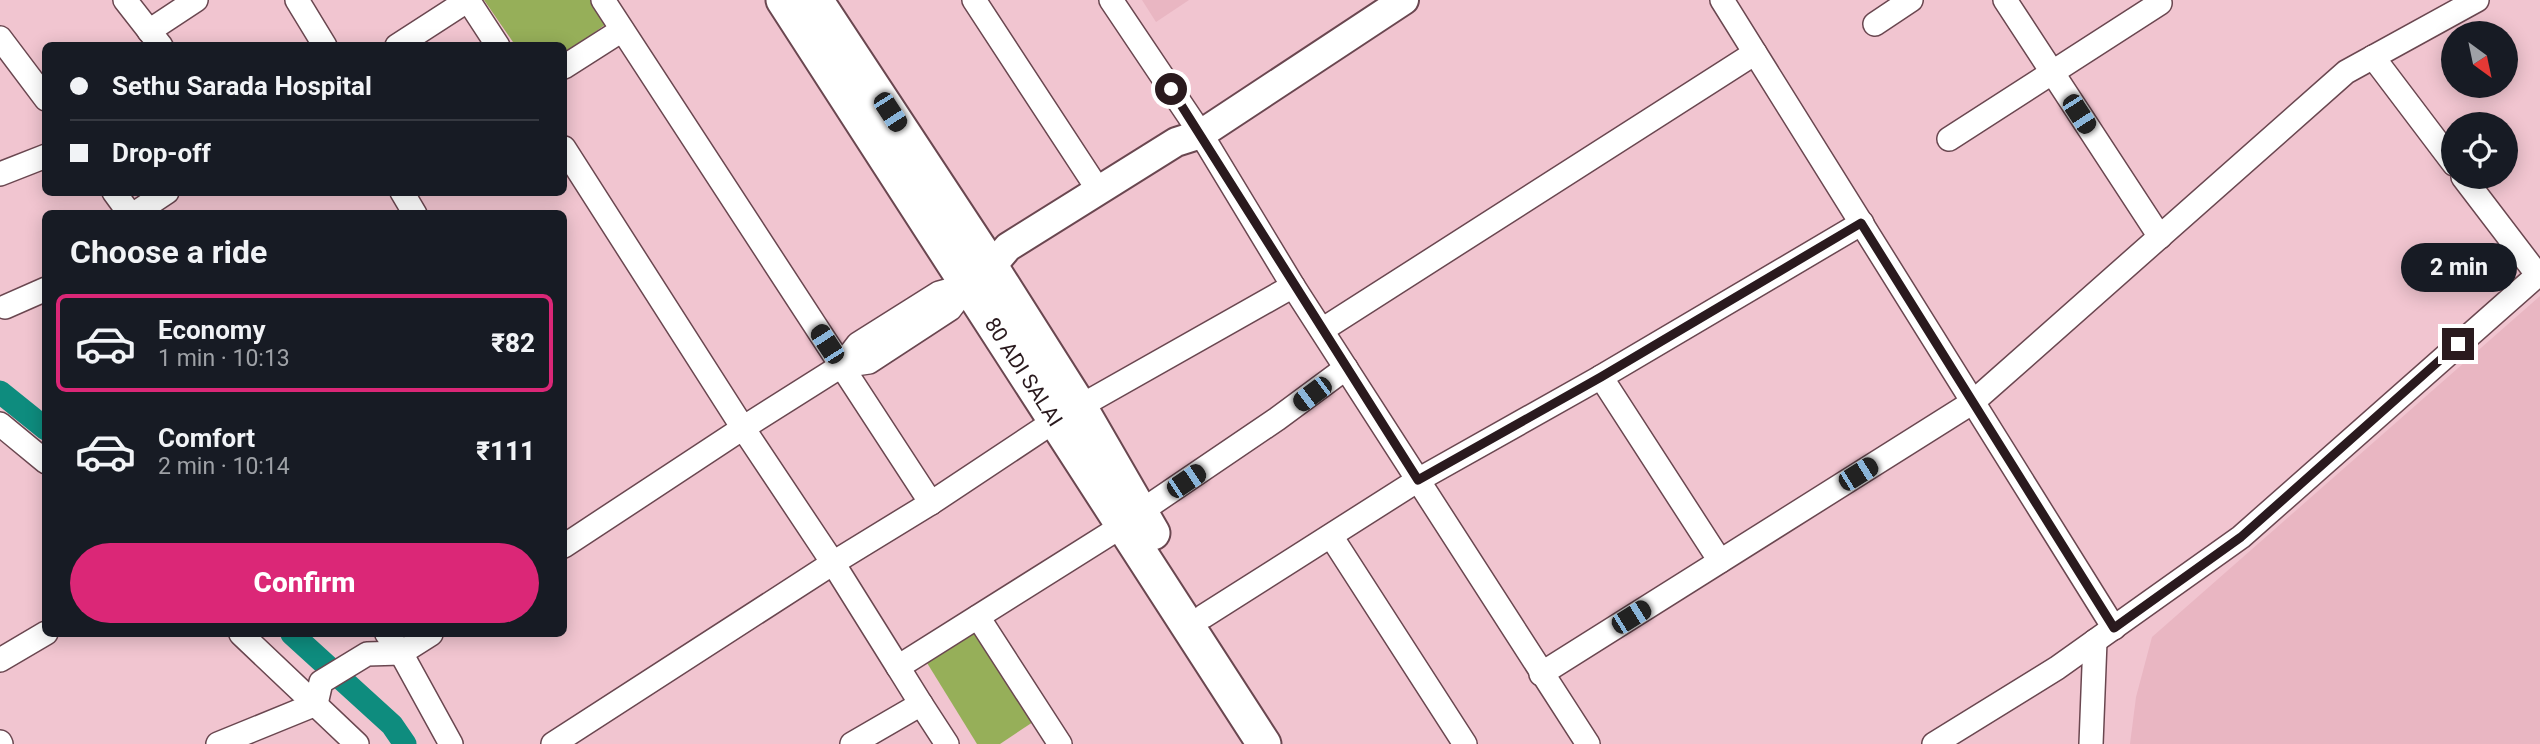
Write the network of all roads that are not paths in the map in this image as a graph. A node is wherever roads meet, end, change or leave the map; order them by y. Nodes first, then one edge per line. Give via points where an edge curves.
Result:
1 (125, 0) edge
2 (196, 0) edge
3 (296, 0) edge
4 (468, 0) edge
5 (603, 0) edge
6 (783, 0) edge
7 (816, 0) edge
8 (974, 0) edge
9 (1111, 0) edge
10 (1404, 0) edge
11 (1722, 0) edge
12 (1910, 0) edge
13 (2004, 0) edge
14 (2477, 0) edge
15 (2160, 4) dead end
16 (1875, 24) dead end
17 (622, 30) junction
18 (0, 38) edge
19 (155, 38) edge
20 (322, 42) edge
21 (403, 42) edge
22 (495, 42) edge
23 (1755, 53) junction
24 (2372, 57) junction
25 (567, 65) edge
26 (2052, 72) junction
27 (42, 95) edge
28 (1201, 134) junction
29 (1949, 139) dead end
30 (2441, 147) edge
31 (567, 153) edge
32 (42, 158) edge
33 (0, 174) edge
34 (2472, 189) edge
35 (1099, 191) junction
36 (117, 196) edge
37 (161, 196) edge
38 (129, 210) edge
39 (138, 210) edge
40 (1861, 223) junction
41 (2160, 237) junction
42 (2538, 273) edge
43 (979, 276) junction
44 (1293, 286) junction
45 (42, 291) edge
46 (5, 307) dead end
47 (1322, 330) junction
48 (841, 366) junction
49 (1346, 368) junction
50 (1601, 377) junction
51 (1973, 402) junction
52 (1068, 413) junction
53 (0, 424) edge
54 (743, 428) junction
55 (22, 442) junction
56 (0, 453) edge
57 (42, 459) edge
58 (1418, 480) junction
59 (931, 503) junction
60 (1131, 519) junction
61 (1331, 536) junction
62 (567, 544) edge
63 (1720, 561) junction
64 (833, 563) junction
65 (1205, 616) junction
66 (978, 617) junction
67 (2114, 628) junction
68 (42, 635) edge
69 (245, 637) edge
70 (389, 637) edge
71 (426, 637) edge
72 (2095, 641) junction
73 (401, 653) junction
74 (0, 660) edge
75 (898, 667) junction
76 (1541, 674) junction
77 (319, 693) junction
78 (921, 704) junction
79 (218, 744) edge
80 (357, 744) edge
81 (451, 744) edge
82 (553, 744) edge
83 (852, 744) edge
84 (947, 744) edge
85 (1060, 744) edge
86 (1264, 744) edge
87 (1289, 744) edge
88 (1465, 744) edge
89 (1588, 744) edge
90 (1934, 744) edge
91 (2091, 744) edge

1 - 19 street
2 - 19 street
3 - 20 street
4 - 21 street
4 - 22 street
5 - 17 street
6 - 43 main road, 80 ADI SALAI
7 - 43 main road, 80 ADI SALAI
8 - 35 street
9 - 28 street
10 - 28 street
11 - 23 street
12 - 16 street
13 - 26 street
14 - 24 street
15 - 26 street
17 - 25 street
17 - 48 street
18 - 27 street
23 - 40 street
23 - 47 street
24 - 30 street
24 - 41 street via 2346,72
26 - 29 street
26 - 41 street
28 - 35 street via 1176,142
28 - 43 street via 1184,156 1029,255
28 - 44 street
31 - 54 street
32 - 33 street
34 - 42 street
35 - 43 street via 1008,247
36 - 38 street
37 - 39 street
40 - 50 street
40 - 51 street
41 - 51 street
42 - 67 street via 2241,537
43 - 48 street via 939,293 858,344
43 - 52 main road, 80 ADI SALAI
44 - 47 street
44 - 52 street
45 - 46 street
47 - 49 street
48 - 54 street
48 - 59 street
49 - 58 street
49 - 60 street
50 - 58 street
50 - 63 street
51 - 63 street
51 - 67 street
52 - 59 street
52 - 60 main road, 80 ADI SALAI
53 - 55 street
54 - 62 street
54 - 64 street
55 - 56 street
55 - 57 street
58 - 61 street
58 - 76 street
59 - 64 street
60 - 65 main road, 80 ADI SALAI
60 - 66 street
60 - 86 main road, 80 ADI SALAI
61 - 65 street
61 - 88 street
63 - 76 street
64 - 75 street
64 - 82 street
65 - 87 main road, 80 ADI SALAI
66 - 75 street
66 - 85 street
67 - 72 street
68 - 74 street
69 - 77 street
70 - 73 street
71 - 73 street
72 - 90 street
72 - 91 street
73 - 77 street via 367,654
73 - 81 street
75 - 78 street
76 - 89 street
77 - 79 street
77 - 80 street
78 - 83 street
78 - 84 street

